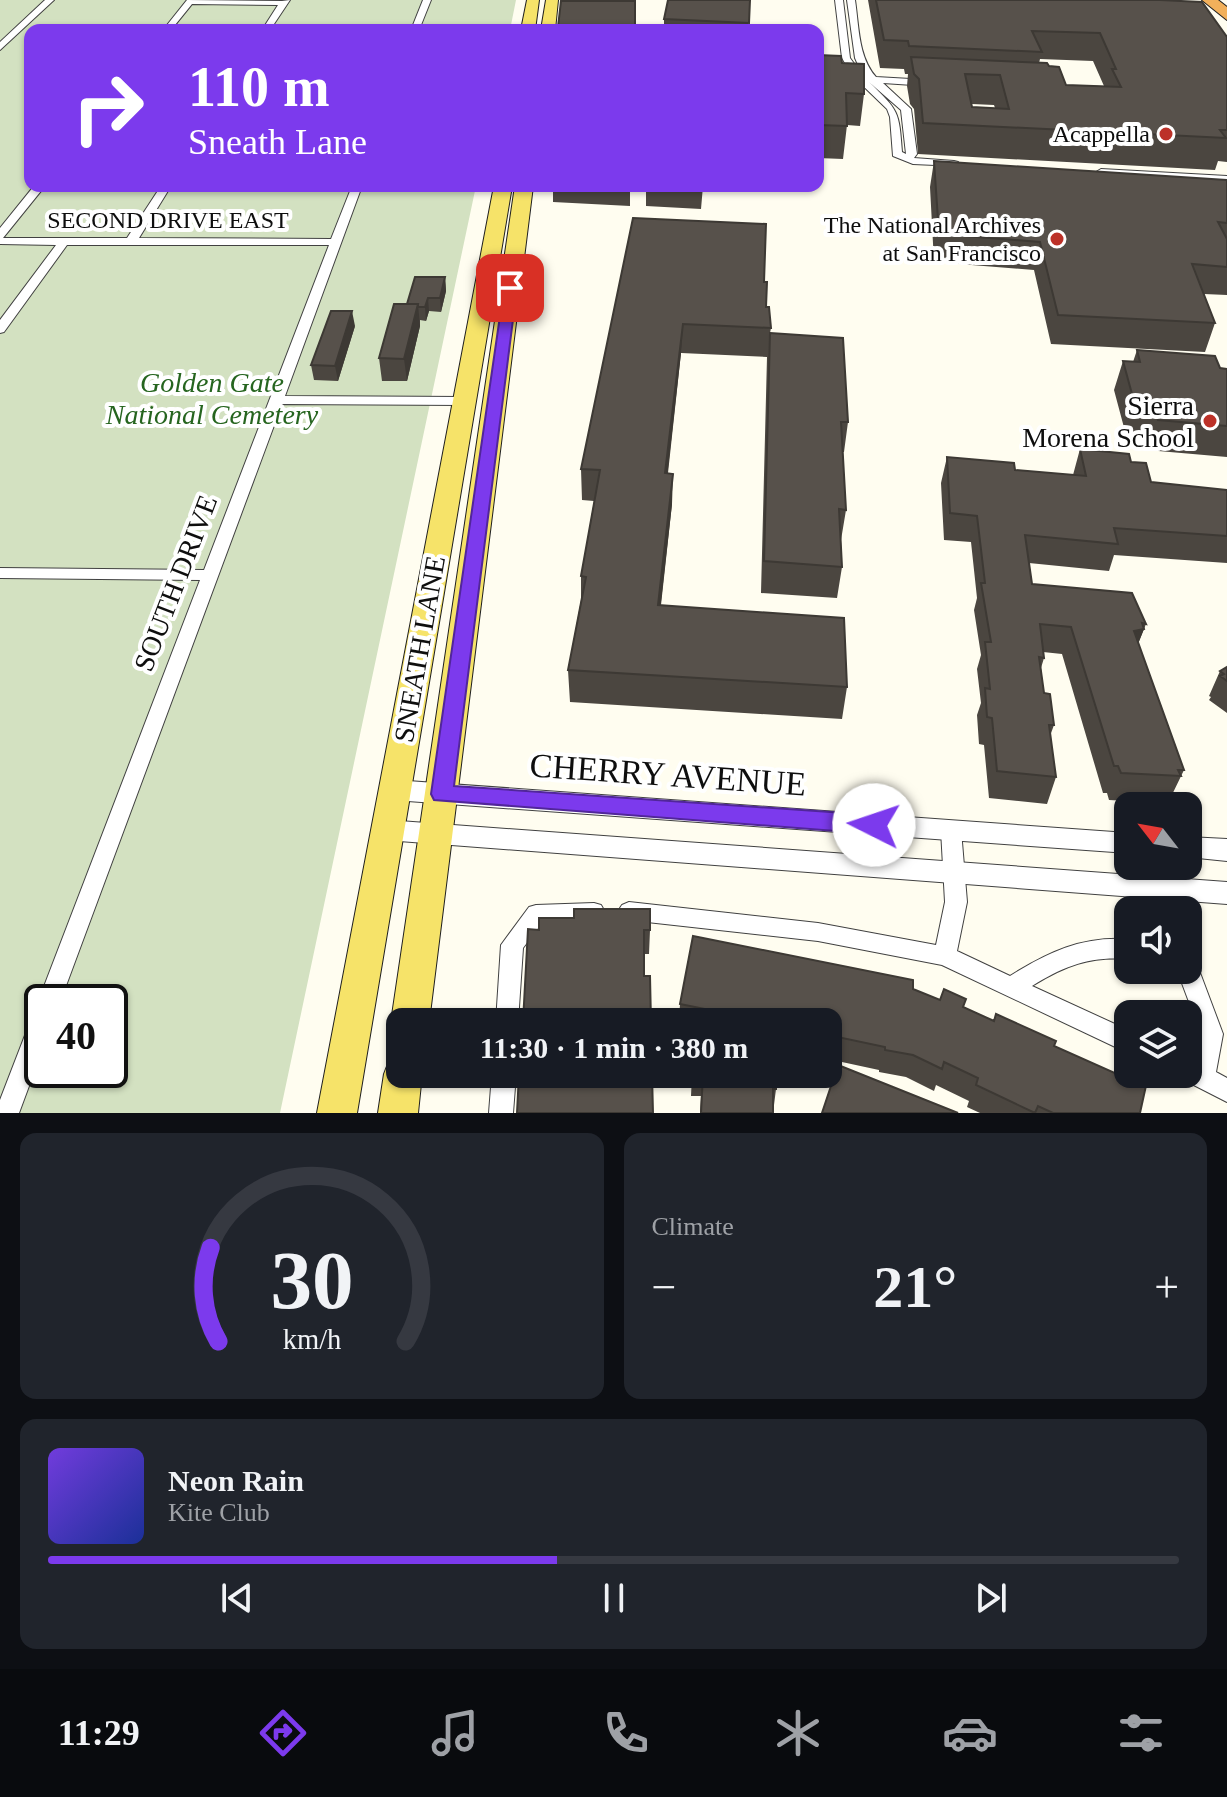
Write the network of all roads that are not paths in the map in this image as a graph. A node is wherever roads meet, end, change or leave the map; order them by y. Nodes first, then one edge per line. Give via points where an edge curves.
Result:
1 (50, 0) edge
2 (427, 0) edge
3 (533, 0) edge
4 (552, 0) edge
5 (839, 0) edge
6 (851, 0) edge
7 (1209, 0) edge
8 (190, 1) edge
9 (285, 1) edge
10 (1227, 15) edge
11 (24, 24) edge
12 (24, 24) edge
13 (172, 24) edge
14 (270, 24) edge
15 (417, 24) edge
16 (529, 24) edge
17 (549, 24) edge
18 (844, 36) junction
19 (856, 36) junction
20 (0, 47) edge
21 (824, 76) edge
22 (860, 78) junction
23 (875, 81) junction
24 (942, 83) edge
25 (907, 159) junction
26 (968, 165) edge
27 (1090, 172) edge
28 (1227, 179) edge
29 (35, 192) edge
30 (162, 192) edge
31 (355, 192) edge
32 (502, 192) edge
33 (523, 192) edge
34 (0, 238) edge
35 (64, 241) junction
36 (131, 241) junction
37 (336, 242) junction
38 (0, 329) edge
39 (276, 400) junction
40 (463, 401) junction
41 (0, 573) edge
42 (210, 575) junction
43 (394, 790) junction
44 (442, 794) junction
45 (386, 830) junction
46 (951, 830) junction
47 (436, 834) junction
48 (1114, 842) edge
49 (1202, 848) edge
50 (1227, 850) edge
51 (955, 873) junction
52 (1227, 893) edge
53 (1114, 947) edge
54 (945, 956) junction
55 (56, 984) edge
56 (1012, 987) junction
57 (1202, 1007) edge
58 (412, 1008) edge
59 (508, 1008) edge
60 (1114, 1035) edge
61 (1202, 1059) edge
62 (24, 1068) edge
63 (1202, 1077) edge
64 (401, 1088) edge
65 (503, 1088) edge
66 (1227, 1090) edge
67 (7, 1113) edge
68 (337, 1113) edge
69 (398, 1113) edge
70 (501, 1113) edge

1 - 12 street
2 - 15 street
3 - 16 main road
4 - 17 main road
5 - 18 street
6 - 19 street
7 - 10 highway
8 - 9 street
8 - 13 street
9 - 14 street
11 - 20 street
18 - 19 street
18 - 22 street via 846,58
19 - 23 street via 862,67
21 - 22 street
22 - 23 street
22 - 25 street via 891,108 897,154
23 - 24 street
23 - 25 street via 906,109 912,154
25 - 26 street
27 - 28 street
29 - 34 street
30 - 36 street
31 - 37 street, SOUTH DRIVE
32 - 40 main road, SNEATH LANE
33 - 44 main road, SNEATH LANE
34 - 35 street, SECOND DRIVE EAST
35 - 36 street, SECOND DRIVE EAST
35 - 38 street
36 - 37 street, SECOND DRIVE EAST
37 - 39 street, SOUTH DRIVE
39 - 40 street
39 - 42 street, SOUTH DRIVE
40 - 43 main road, SNEATH LANE
41 - 42 street
42 - 55 street, SOUTH DRIVE
43 - 44 street, CHERRY AVENUE
43 - 45 main road, SNEATH LANE
44 - 46 street, CHERRY AVENUE
44 - 47 main road, SNEATH LANE
45 - 47 street
45 - 68 main road, SNEATH LANE
46 - 48 street, CHERRY AVENUE
46 - 51 street
47 - 51 street
47 - 58 main road, SNEATH LANE
49 - 50 street
51 - 52 street
51 - 54 street via 956,902
53 - 56 street via 1060,956
54 - 56 street
54 - 59 street via 818,932 643,910 536,914 512,945
56 - 60 street
57 - 61 street via 1212,1034
62 - 67 street
63 - 66 street
64 - 69 main road
65 - 70 street

